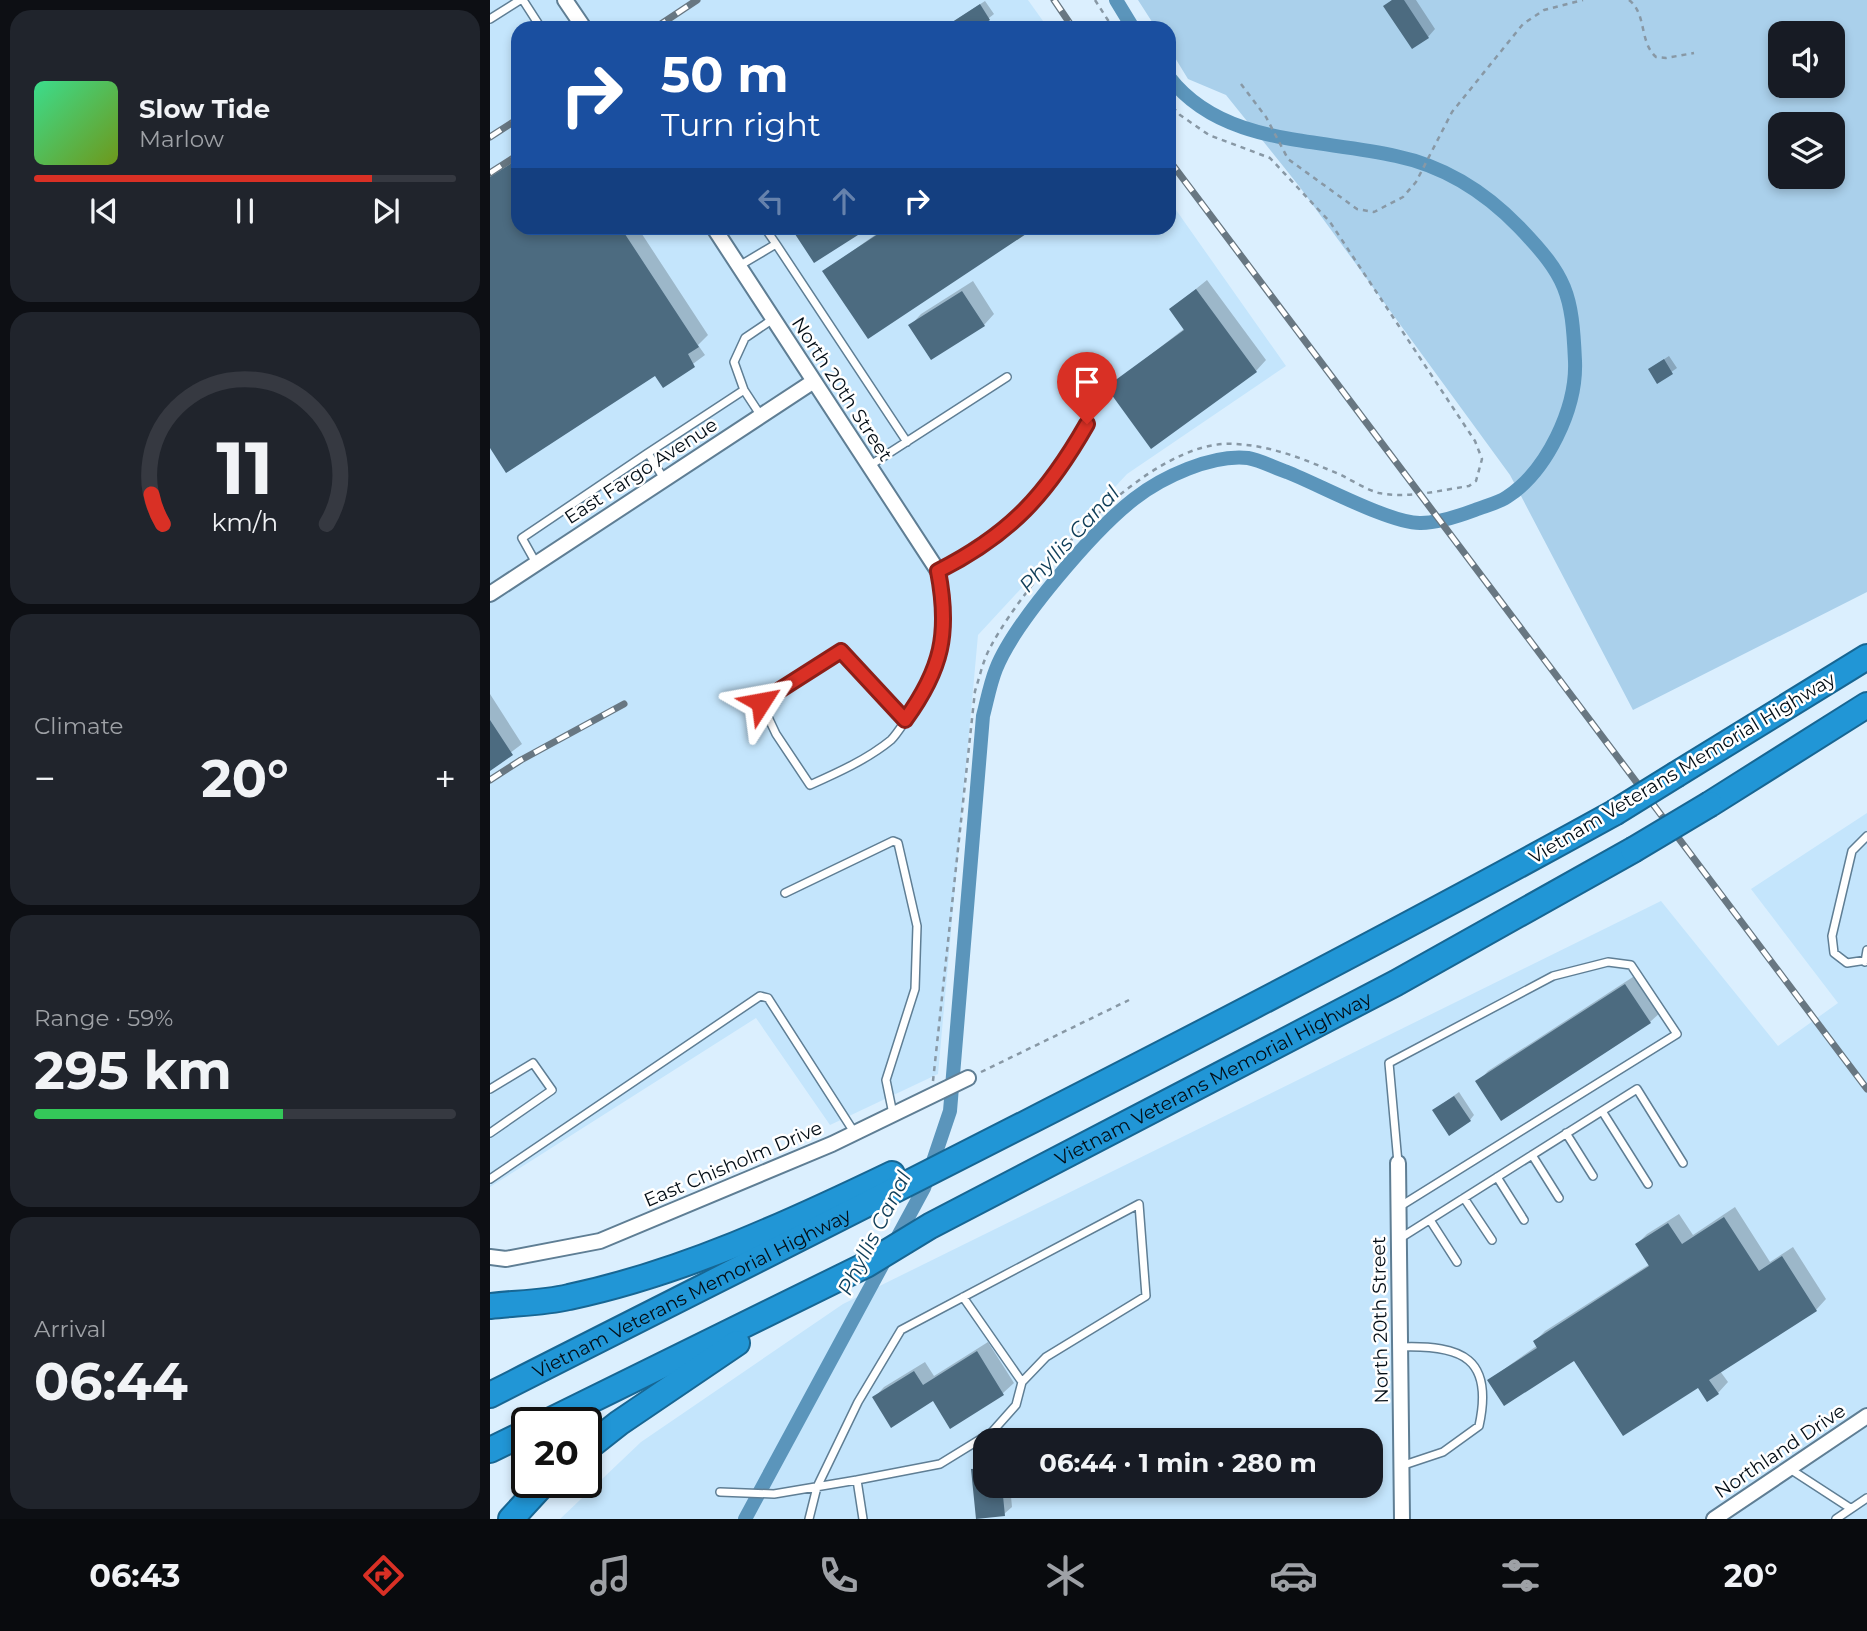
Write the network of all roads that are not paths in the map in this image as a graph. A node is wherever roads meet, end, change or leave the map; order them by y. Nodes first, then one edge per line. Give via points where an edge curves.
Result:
1 (521, 0) edge
2 (565, 0) edge
3 (490, 19) edge
4 (536, 21) edge
5 (578, 21) edge
6 (719, 235) edge
7 (770, 235) edge
8 (776, 244) junction
9 (739, 266) junction
10 (773, 318) junction
11 (1007, 377) dead end
12 (814, 381) junction
13 (744, 390) junction
14 (761, 416) junction
15 (1087, 424) dead end
16 (907, 442) junction
17 (648, 453) junction
18 (869, 466) junction
19 (664, 480) junction
20 (536, 564) junction
21 (938, 571) junction
22 (490, 594) edge
23 (1867, 657) edge
24 (1867, 705) edge
25 (905, 720) junction
26 (1867, 836) edge
27 (785, 892) dead end
28 (1867, 950) edge
29 (1866, 961) edge
30 (1163, 1054) junction
31 (968, 1078) road end
32 (490, 1089) edge
33 (1602, 1111) junction
34 (893, 1115) junction
35 (490, 1133) edge
36 (855, 1133) junction
37 (1566, 1133) junction
38 (1532, 1155) junction
39 (1398, 1163) joint
40 (1683, 1163) dead end
41 (1593, 1176) dead end
42 (1497, 1177) junction
43 (490, 1179) edge
44 (898, 1181) junction
45 (1648, 1184) dead end
46 (1464, 1198) junction
47 (1559, 1198) dead end
48 (1398, 1208) junction
49 (1430, 1220) junction
50 (1524, 1220) dead end
51 (1398, 1240) junction
52 (1492, 1240) dead end
53 (490, 1257) edge
54 (1457, 1262) dead end
55 (866, 1265) junction
56 (963, 1297) junction
57 (490, 1306) edge
58 (1400, 1347) junction
59 (1022, 1382) junction
60 (490, 1395) edge
61 (578, 1407) edge
62 (1867, 1416) edge
63 (602, 1438) edge
64 (511, 1440) edge
65 (490, 1450) edge
66 (1401, 1466) junction
67 (1789, 1468) junction
68 (857, 1480) junction
69 (817, 1487) junction
70 (720, 1492) dead end
71 (530, 1498) edge
72 (1867, 1498) edge
73 (1850, 1508) junction
74 (511, 1519) edge
75 (809, 1519) edge
76 (863, 1519) edge
77 (1402, 1519) edge
78 (1714, 1519) edge
79 (1836, 1519) edge

1 - 3 lane
1 - 4 lane
2 - 5 street
6 - 9 street, North 20th Street
7 - 8 lane
8 - 9 lane
8 - 16 lane
9 - 10 street, North 20th Street
10 - 12 street, North 20th Street
10 - 13 lane via 745,338 734,362
11 - 16 lane
12 - 14 street, East Fargo Avenue
12 - 18 street, North 20th Street
13 - 14 lane
13 - 17 lane
14 - 19 street, East Fargo Avenue
15 - 21 lane via 1061,469 1004,532
16 - 18 lane
17 - 19 lane
17 - 20 lane via 522,538
18 - 21 street, North 20th Street
19 - 20 street, East Fargo Avenue
20 - 22 street, East Fargo Avenue
21 - 25 lane via 944,602 940,655 928,689
23 - 30 highway, Vietnam Veterans Memorial Highway, bridge via 1614,813
24 - 55 highway, Vietnam Veterans Memorial Highway, bridge via 1633,850 1396,983 930,1226
25 - 25 lane via 891,739 810,785 761,702 841,651
26 - 29 lane via 1852,851 1832,936 1834,953 1847,963
27 - 34 lane via 893,841 898,843 917,926 915,989 887,1080
28 - 29 lane
30 - 44 highway via 955,1162
30 - 44 highway via 967,1138
31 - 34 street, East Chisholm Drive
32 - 35 lane via 533,1063 552,1090
33 - 37 lane
33 - 40 lane via 1637,1088
33 - 45 lane
34 - 36 street, East Chisholm Drive
36 - 43 lane via 768,998 760,996
36 - 53 street, East Chisholm Drive via 600,1241 506,1259
37 - 38 lane
37 - 41 lane
38 - 42 lane
38 - 47 lane
39 - 48 street, North 20th Street
39 - 48 lane via 1389,1063 1553,976 1608,962 1631,965 1677,1034
42 - 46 lane
42 - 50 lane
44 - 57 highway via 664,1270 568,1297
44 - 60 highway, Vietnam Veterans Memorial Highway
46 - 49 lane
46 - 52 lane
48 - 51 street, North 20th Street
49 - 51 lane
49 - 54 lane
51 - 58 street, North 20th Street
55 - 61 highway, Vietnam Veterans Memorial Highway
55 - 63 highway via 718,1355
56 - 59 lane
56 - 59 lane via 1139,1204 1146,1296 1046,1357
56 - 69 lane via 901,1330 858,1402
58 - 66 street, North 20th Street
58 - 66 lane via 1458,1350 1477,1368 1485,1398 1479,1426 1443,1452
59 - 68 lane via 1016,1405 992,1432 940,1464
62 - 67 street, Northland Drive
64 - 65 highway
66 - 77 street, North 20th Street
67 - 73 lane
67 - 78 street, Northland Drive
68 - 69 lane
68 - 76 lane
69 - 70 lane via 774,1494
69 - 75 lane
71 - 74 highway
72 - 73 lane
73 - 79 lane

